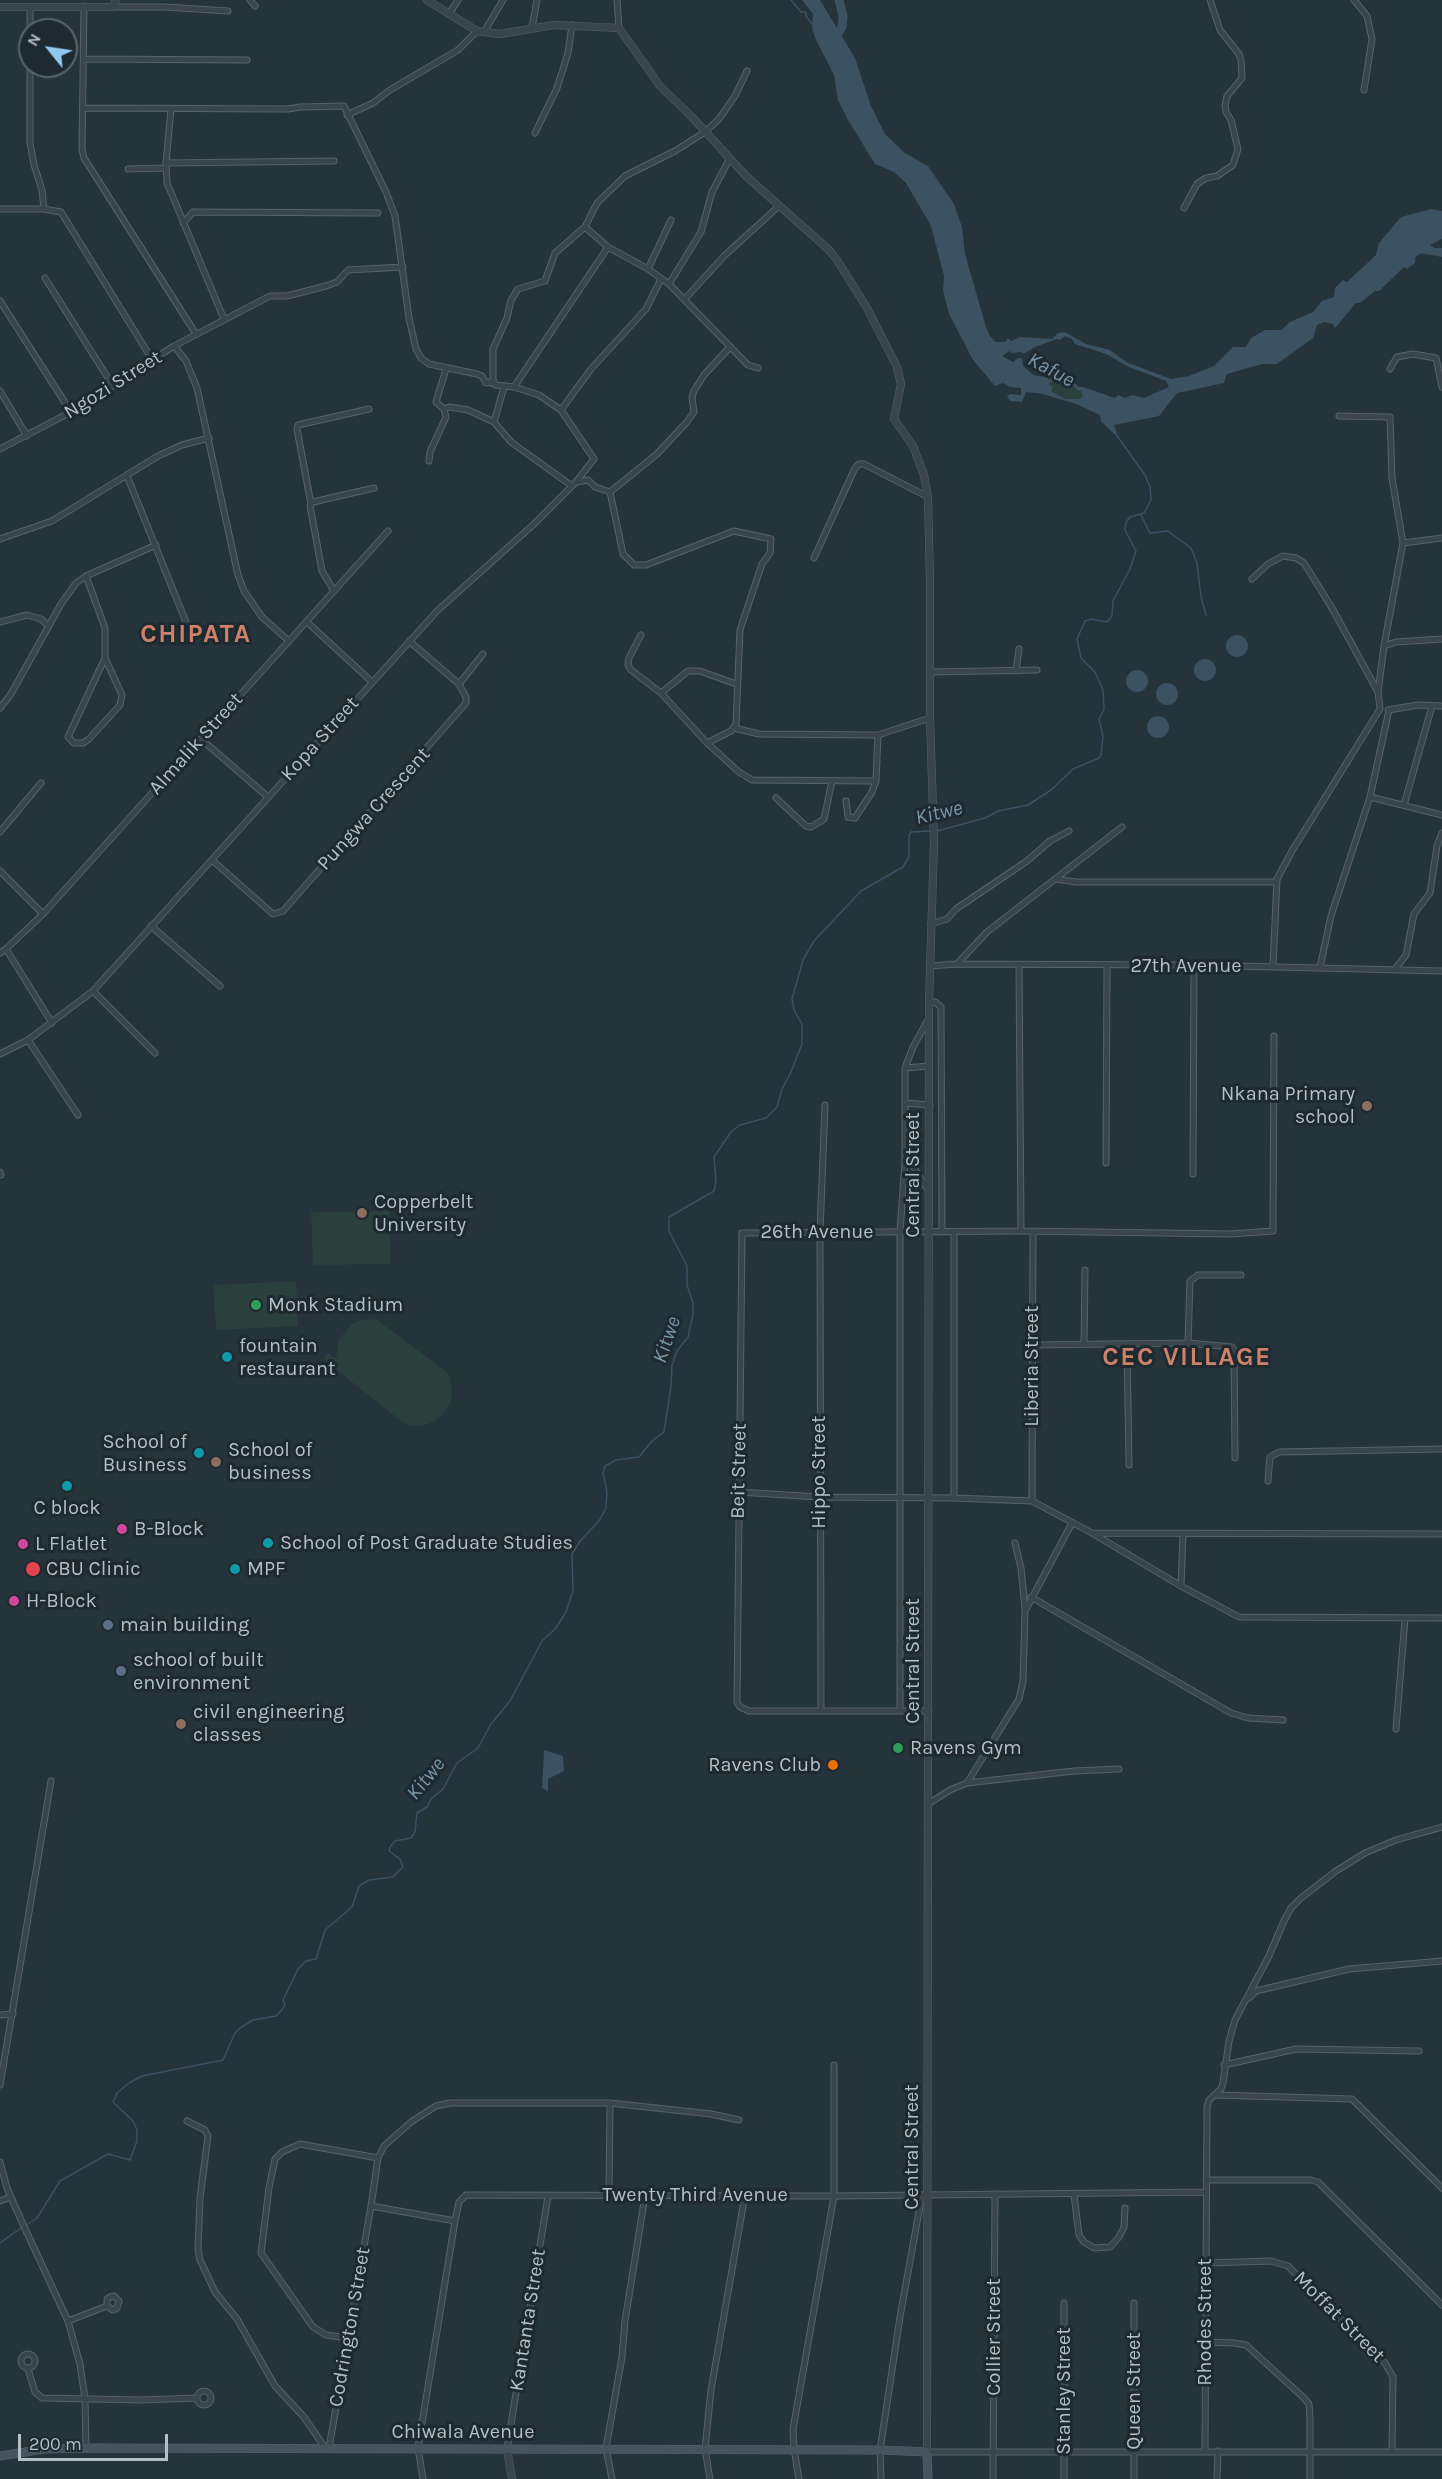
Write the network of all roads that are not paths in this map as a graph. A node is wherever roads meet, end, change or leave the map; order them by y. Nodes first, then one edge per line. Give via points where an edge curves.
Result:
1 (250, 0) edge
2 (427, 0) edge
3 (458, 0) edge
4 (503, 0) edge
5 (537, 0) edge
6 (617, 0) edge
7 (1210, 0) edge
8 (1354, 0) edge
9 (114, 3) edge
10 (84, 6) junction
11 (255, 6) dead end
12 (0, 7) edge
13 (30, 7) junction
14 (228, 11) dead end
15 (450, 14) junction
16 (572, 25) junction
17 (532, 28) junction
18 (620, 28) junction
19 (480, 32) junction
20 (84, 59) junction
21 (247, 60) dead end
22 (747, 71) dead end
23 (1364, 90) dead end
24 (84, 108) junction
25 (171, 109) junction
26 (348, 115) junction
27 (705, 132) junction
28 (535, 133) dead end
29 (730, 158) junction
30 (334, 161) dead end
31 (166, 166) junction
32 (128, 168) dead end
33 (778, 206) junction
34 (1184, 208) dead end
35 (0, 209) edge
36 (44, 209) junction
37 (378, 213) dead end
38 (671, 220) dead end
39 (183, 223) junction
40 (585, 227) junction
41 (608, 248) junction
42 (403, 267) junction
43 (648, 269) junction
44 (45, 278) dead end
45 (661, 279) junction
46 (669, 284) junction
47 (685, 299) junction
48 (0, 301) edge
49 (224, 319) junction
50 (196, 334) junction
51 (174, 346) junction
52 (730, 347) junction
53 (153, 361) junction
54 (758, 368) dead end
55 (446, 369) junction
56 (1390, 369) dead end
57 (496, 385) junction
58 (113, 386) junction
59 (504, 387) junction
60 (514, 387) junction
61 (1442, 387) edge
62 (0, 391) edge
63 (369, 409) dead end
64 (444, 409) junction
65 (561, 410) junction
66 (71, 412) junction
67 (1340, 416) dead end
68 (494, 422) junction
69 (27, 436) junction
70 (209, 438) junction
71 (0, 449) edge
72 (429, 461) dead end
73 (127, 476) junction
74 (574, 484) junction
75 (374, 488) dead end
76 (610, 492) junction
77 (928, 497) junction
78 (311, 504) junction
79 (388, 531) dead end
80 (1442, 538) edge
81 (0, 539) edge
82 (1403, 543) junction
83 (156, 545) junction
84 (814, 558) dead end
85 (86, 576) junction
86 (1252, 579) dead end
87 (334, 591) junction
88 (0, 622) edge
89 (186, 622) dead end
90 (306, 622) junction
91 (49, 626) junction
92 (641, 635) dead end
93 (1442, 639) edge
94 (409, 640) junction
95 (289, 641) junction
96 (1384, 646) junction
97 (1019, 649) dead end
98 (483, 654) dead end
99 (105, 658) junction
100 (1037, 670) dead end
101 (1016, 671) junction
102 (930, 672) junction
103 (371, 681) junction
104 (459, 684) junction
105 (736, 684) junction
106 (1378, 692) junction
107 (661, 693) junction
108 (1432, 706) junction
109 (1442, 706) edge
110 (0, 708) edge
111 (1380, 709) junction
112 (1389, 710) junction
113 (930, 718) junction
114 (734, 728) junction
115 (878, 735) junction
116 (201, 739) junction
117 (707, 743) junction
118 (876, 781) junction
119 (832, 782) junction
120 (41, 783) dead end
121 (268, 797) junction
122 (1370, 797) junction
123 (776, 798) dead end
124 (846, 801) dead end
125 (1404, 805) junction
126 (1442, 807) edge
127 (1441, 814) edge
128 (1122, 826) dead end
129 (1069, 831) dead end
130 (0, 832) edge
131 (1442, 833) edge
132 (212, 860) junction
133 (0, 872) edge
134 (1055, 879) junction
135 (1277, 882) junction
136 (43, 914) junction
137 (931, 924) junction
138 (151, 926) junction
139 (6, 949) junction
140 (0, 953) edge
141 (957, 964) junction
142 (1194, 965) junction
143 (930, 966) junction
144 (1019, 966) junction
145 (1107, 966) junction
146 (1273, 966) junction
147 (1320, 967) junction
148 (1395, 969) junction
149 (1442, 970) edge
150 (220, 986) dead end
151 (93, 991) junction
152 (929, 1002) junction
153 (929, 1017) junction
154 (52, 1023) junction
155 (1274, 1036) dead end
156 (28, 1040) junction
157 (155, 1053) dead end
158 (0, 1054) edge
159 (929, 1066) junction
160 (905, 1068) junction
161 (905, 1103) junction
162 (825, 1105) dead end
163 (930, 1105) junction
164 (78, 1115) dead end
165 (905, 1161) junction
166 (1106, 1163) dead end
167 (1193, 1174) dead end
168 (929, 1192) junction
169 (1021, 1231) junction
170 (1033, 1231) junction
171 (820, 1232) junction
172 (900, 1232) junction
173 (929, 1232) junction
174 (942, 1232) junction
175 (954, 1232) junction
176 (742, 1233) joint
177 (1085, 1270) dead end
178 (1240, 1275) dead end
179 (1188, 1343) junction
180 (1084, 1344) junction
181 (1033, 1345) junction
182 (1127, 1345) junction
183 (1442, 1449) edge
184 (1235, 1458) dead end
185 (1129, 1465) dead end
186 (1268, 1481) dead end
187 (738, 1492) junction
188 (819, 1497) junction
189 (900, 1497) junction
190 (929, 1498) junction
191 (954, 1498) junction
192 (1032, 1501) junction
193 (1072, 1522) junction
194 (1092, 1533) junction
195 (1183, 1534) junction
196 (1442, 1534) edge
197 (1016, 1543) dead end
198 (1181, 1586) junction
199 (1032, 1597) junction
200 (1025, 1611) junction
201 (1442, 1618) edge
202 (1405, 1619) junction
203 (900, 1710) junction
204 (929, 1710) junction
205 (820, 1711) junction
206 (1283, 1720) dead end
207 (1396, 1729) dead end
208 (1119, 1769) dead end
209 (51, 1780) dead end
210 (966, 1783) junction
211 (928, 1804) junction
212 (1442, 1827) edge
213 (1442, 1961) edge
214 (1243, 2003) junction
215 (13, 2014) junction
216 (0, 2015) edge
217 (1419, 2051) dead end
218 (834, 2065) dead end
219 (1224, 2065) junction
220 (0, 2085) edge
221 (1215, 2095) junction
222 (610, 2103) junction
223 (739, 2120) dead end
224 (187, 2121) dead end
225 (378, 2158) junction
226 (0, 2162) edge
227 (1206, 2180) junction
228 (1442, 2188) edge
229 (1206, 2192) junction
230 (995, 2194) junction
231 (609, 2195) junction
232 (745, 2195) junction
233 (925, 2195) junction
234 (1074, 2195) junction
235 (548, 2196) junction
236 (645, 2196) junction
237 (834, 2196) junction
238 (11, 2197) junction
239 (0, 2201) edge
240 (371, 2206) junction
241 (1125, 2208) dead end
242 (455, 2221) junction
243 (1206, 2263) junction
244 (1064, 2303) dead end
245 (1134, 2303) dead end
246 (1442, 2305) edge
247 (107, 2306) dead end
248 (68, 2321) junction
249 (348, 2338) junction
250 (1205, 2343) junction
251 (28, 2369) dead end
252 (196, 2398) dead end
253 (86, 2399) junction
254 (86, 2448) junction
255 (327, 2448) junction
256 (418, 2448) junction
257 (606, 2448) junction
258 (507, 2449) junction
259 (705, 2449) junction
260 (794, 2450) junction
261 (880, 2450) junction
262 (993, 2451) junction
263 (1205, 2451) junction
264 (1218, 2451) junction
265 (1392, 2451) junction
266 (927, 2452) junction
267 (1064, 2452) junction
268 (1310, 2452) junction
269 (1442, 2452) edge
270 (1134, 2453) junction
271 (0, 2456) edge
272 (423, 2479) edge
273 (512, 2479) edge
274 (612, 2479) edge
275 (710, 2479) edge
276 (799, 2479) edge
277 (881, 2479) edge
278 (928, 2479) edge
279 (993, 2479) edge
280 (1064, 2479) edge
281 (1134, 2479) edge
282 (1217, 2479) edge
283 (1310, 2479) edge

1 - 11 street
2 - 15 street
3 - 15 street
4 - 19 street
5 - 17 street
6 - 18 street
7 - 34 street via 1220,30 1241,60 1242,78 1227,96 1225,106 1238,149 1233,165 1197,184
8 - 23 street via 1368,19 1372,39
9 - 10 street
9 - 14 street
10 - 13 street
10 - 20 street
12 - 13 street
13 - 36 street via 30,143
15 - 19 street
16 - 17 street
16 - 18 street
16 - 28 street via 557,88
17 - 19 street via 500,34
18 - 27 street, Central Street via 660,86
19 - 26 street via 452,54
20 - 21 street
20 - 24 street
22 - 27 street via 727,108
24 - 25 street
24 - 50 street via 84,158
25 - 26 street via 288,110 335,105 344,106
25 - 31 street
26 - 42 street via 395,216
27 - 29 street, Central Street
27 - 40 street via 625,176 597,203
29 - 33 street, Central Street
29 - 46 street via 712,192 701,232
30 - 31 street
31 - 32 street
31 - 39 street via 167,183
33 - 47 street
33 - 77 street, Central Street via 829,250 873,318 900,375 901,393 894,419 920,461
35 - 36 street
36 - 53 street via 61,212 65,217
37 - 39 street via 193,212
38 - 43 street
39 - 49 street
40 - 41 street
40 - 57 street via 555,253 545,281 514,293 493,349 492,376
41 - 43 street
41 - 60 street
42 - 49 street, Ngozi Street via 348,270 337,282 287,296 270,296
42 - 55 street via 416,349 424,361
43 - 45 street
44 - 58 street
45 - 46 street
45 - 65 street via 646,309 577,386
46 - 47 street
47 - 52 street
48 - 66 street
49 - 50 street, Ngozi Street
50 - 51 street, Ngozi Street
51 - 53 street, Ngozi Street
51 - 70 street via 192,376
52 - 54 street via 748,365
52 - 76 street via 694,391 694,412 686,423 657,454
53 - 58 street, Ngozi Street
55 - 57 street via 477,374 486,383
55 - 64 street via 436,402
56 - 61 street via 1397,357 1413,354 1436,358
57 - 59 street
58 - 66 street, Ngozi Street
59 - 60 street
59 - 68 street
60 - 65 street via 539,395
62 - 69 street
63 - 78 street via 298,425
64 - 68 street via 468,410
64 - 72 street via 446,417
65 - 74 street, Kopa Street via 594,459
66 - 69 street, Ngozi Street
67 - 82 street via 1390,417 1392,477
68 - 74 street via 511,442
69 - 71 street, Ngozi Street
70 - 73 street via 169,450
70 - 95 street via 244,591 262,617
73 - 81 street via 52,521
73 - 83 street
74 - 76 street via 588,480
74 - 94 street, Kopa Street
75 - 78 street
76 - 105 street via 623,554 634,565 646,565 734,531 771,539 770,553 762,564 742,619
77 - 84 street via 859,464
77 - 102 street, Central Street
78 - 87 street via 322,571
79 - 87 street, Almalik Street
80 - 82 street
82 - 96 street
83 - 85 street
83 - 89 street
85 - 91 street via 69,591
85 - 99 street via 105,628
86 - 106 street via 1283,556 1304,563
87 - 90 street, Almalik Street
88 - 91 street via 27,615
90 - 95 street, Almalik Street
90 - 103 street
91 - 110 street
92 - 107 street via 628,665 636,676
93 - 96 street
94 - 103 street, Kopa Street
94 - 104 street
95 - 116 street, Almalik Street
96 - 106 street
97 - 101 street
98 - 104 street
99 - 99 street via 68,737 74,743 89,739 120,705 122,695
100 - 101 street
101 - 102 street
102 - 113 street, Central Street
103 - 121 street, Kopa Street
104 - 132 street, Pungwa Crescent via 466,697 464,708 283,911 273,914
105 - 107 street via 700,671 688,671
105 - 114 street
106 - 111 street
107 - 117 street
108 - 109 street
108 - 112 street
108 - 125 street
111 - 112 street
111 - 135 street
112 - 122 street
113 - 115 street
113 - 137 street, Central Street via 934,843
114 - 115 street via 759,734
114 - 117 street
115 - 118 street
116 - 121 street
116 - 136 street, Almalik Street
117 - 119 street via 752,780
118 - 119 street
118 - 124 street via 855,818 848,817
119 - 123 street via 824,819 811,826 806,826
120 - 130 street
121 - 132 street, Kopa Street
122 - 125 street
122 - 147 street via 1331,916
125 - 127 street
126 - 127 street
128 - 134 street
129 - 137 street via 1050,841 947,919
131 - 148 street via 1430,893 1414,914 1406,955
132 - 138 street, Kopa Street
133 - 136 street
134 - 135 street
134 - 141 street via 987,932
135 - 146 street
136 - 139 street, Almalik Street
137 - 143 street, Central Street
138 - 150 street
138 - 151 street, Kopa Street
139 - 140 street, Almalik Street
139 - 154 street
141 - 143 street, 27th Avenue
141 - 144 street, 27th Avenue
142 - 145 street, 27th Avenue
142 - 146 street, 27th Avenue
142 - 167 street
143 - 152 street, Central Street
144 - 145 street, 27th Avenue
144 - 169 street
145 - 166 street
146 - 147 street, 27th Avenue
147 - 148 street, 27th Avenue
148 - 149 street, 27th Avenue
151 - 154 street, Kopa Street
151 - 157 street
152 - 153 street, Central Street
152 - 174 street via 940,1006
153 - 159 street, Central Street
153 - 160 street
154 - 156 street, Kopa Street
155 - 170 street, 26th Avenue via 1273,1231
156 - 158 street, Kopa Street
156 - 164 street
159 - 160 street
159 - 163 street, Central Street
160 - 161 street
161 - 163 street
161 - 165 street
162 - 171 street, Hippo Street
163 - 168 street, Central Street
165 - 168 street via 911,1163
165 - 172 street
168 - 173 street, Central Street
169 - 170 street, 26th Avenue
169 - 175 street, 26th Avenue
170 - 181 street, Liberia Street
171 - 172 street, 26th Avenue
171 - 176 street, 26th Avenue
171 - 188 street, Hippo Street
172 - 173 street, 26th Avenue
172 - 189 street
173 - 174 street, 26th Avenue
173 - 190 street, Central Street
174 - 175 street, 26th Avenue
175 - 191 street
176 - 187 street, Beit Street
177 - 180 street
178 - 179 street via 1198,1275 1190,1281
179 - 182 street
179 - 184 street via 1228,1345 1234,1350
180 - 181 street
180 - 182 street
181 - 192 street, Liberia Street
182 - 185 street
183 - 186 street via 1279,1452 1270,1457
187 - 188 street
187 - 205 street, Beit Street via 736,1698 740,1707 749,1711
188 - 189 street
188 - 205 street, Hippo Street
189 - 190 street
189 - 203 street
190 - 191 street
190 - 204 street, Central Street
191 - 192 street
192 - 193 street
193 - 194 street
193 - 199 street
194 - 195 street
194 - 198 street
195 - 196 street
195 - 198 street
197 - 200 street
198 - 202 street via 1239,1617
199 - 200 street
199 - 206 street via 1231,1713
200 - 210 street via 1022,1691
201 - 202 street
202 - 207 street
203 - 204 street
203 - 205 street
204 - 211 street, Central Street
208 - 210 street
209 - 215 street
210 - 211 street
211 - 233 street, Central Street
212 - 214 street, Rhodes Street via 1365,1853 1307,1892 1291,1908
213 - 214 street via 1349,1969 1256,1991
214 - 219 street, Rhodes Street
215 - 216 street
215 - 220 street
217 - 219 street via 1296,2049
218 - 237 street
219 - 221 street, Rhodes Street via 1223,2083
221 - 227 street, Rhodes Street via 1207,2107
221 - 228 street via 1352,2099
222 - 223 street
222 - 225 street via 443,2103 411,2122 384,2146
222 - 231 street
224 - 255 street via 205,2130 208,2136 198,2238 203,2268 275,2386
225 - 240 street, Codrington Street
225 - 249 street via 300,2144 275,2160 268,2188 261,2253 313,2327 327,2335
226 - 238 street
227 - 229 street, Rhodes Street
227 - 246 street via 1318,2182
229 - 234 street, Twenty Third Avenue
229 - 243 street, Rhodes Street
230 - 233 street, Twenty Third Avenue
230 - 234 street, Twenty Third Avenue
230 - 262 street, Collier Street
231 - 235 street, Twenty Third Avenue
231 - 236 street, Twenty Third Avenue
232 - 236 street, Twenty Third Avenue
232 - 237 street, Twenty Third Avenue
232 - 259 street via 721,2322
233 - 237 street, Twenty Third Avenue
233 - 261 street
233 - 266 street, Central Street
234 - 241 street via 1078,2235 1094,2248 1110,2247 1119,2237
235 - 242 street, Twenty Third Avenue via 466,2195
235 - 258 street, Kantanta Street
236 - 257 street
237 - 260 street via 793,2429
238 - 239 street
238 - 248 street
240 - 242 street
240 - 249 street, Codrington Street
242 - 256 street
243 - 250 street, Rhodes Street
243 - 265 street, Moffat Street via 1278,2262 1301,2278 1391,2370
244 - 267 street, Stanley Street
245 - 270 street, Queen Street
247 - 248 street
248 - 253 street
249 - 255 street, Codrington Street
250 - 263 street, Rhodes Street
250 - 268 street via 1246,2345 1304,2398 1310,2409
251 - 253 street via 38,2396
252 - 253 street
253 - 254 street
254 - 255 main road, Chiwala Avenue
254 - 271 main road, Chiwala Avenue
255 - 256 main road, Chiwala Avenue
256 - 258 main road, Chiwala Avenue
256 - 272 street
257 - 258 main road, Chiwala Avenue
257 - 259 main road, Chiwala Avenue
257 - 274 street
258 - 273 street, Kantanta Street
259 - 260 main road, Chiwala Avenue
259 - 275 street
260 - 261 main road, Chiwala Avenue
260 - 276 street
261 - 266 main road, Chiwala Avenue
261 - 277 street
262 - 266 street
262 - 267 street
262 - 279 street, Collier Street
263 - 264 street
263 - 270 street
264 - 268 street
264 - 282 street
265 - 268 street
265 - 269 street
266 - 278 main road, Central Street
267 - 270 street
267 - 280 street, Stanley Street
268 - 283 street
270 - 281 street, Queen Street

